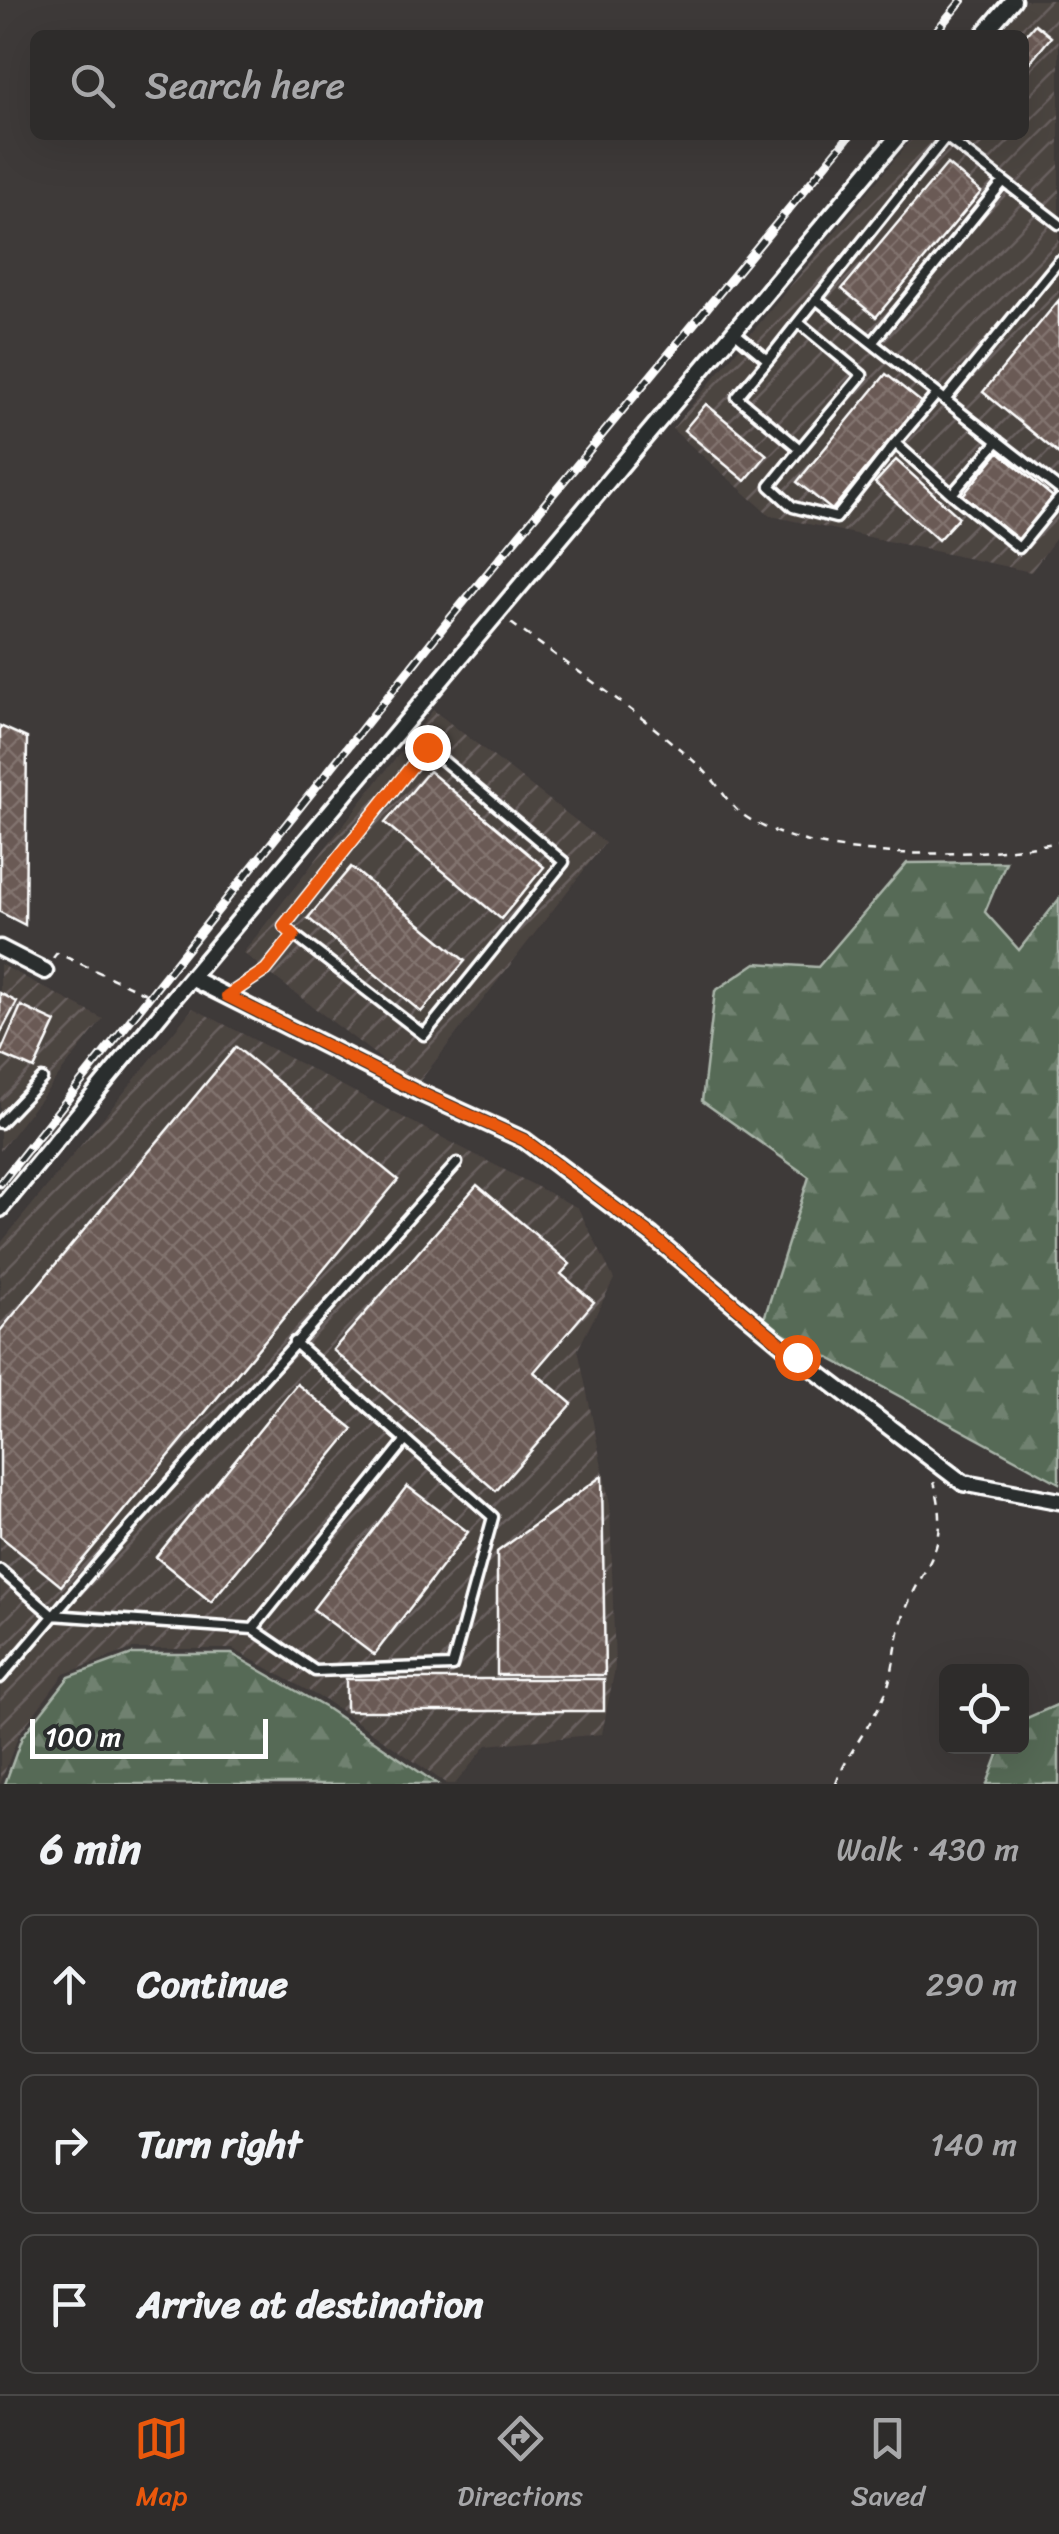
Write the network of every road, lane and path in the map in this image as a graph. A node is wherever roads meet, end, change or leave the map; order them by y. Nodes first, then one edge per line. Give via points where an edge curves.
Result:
1 (1013, 0) edge
2 (987, 30) edge
3 (895, 140) edge
4 (944, 140) edge
5 (950, 140) edge
6 (1003, 182) junction
7 (1059, 224) edge
8 (1059, 260) edge
9 (816, 299) junction
10 (798, 322) junction
11 (734, 332) junction
12 (872, 343) junction
13 (768, 360) junction
14 (941, 397) junction
15 (998, 442) junction
16 (895, 443) junction
17 (800, 448) junction
18 (1059, 489) edge
19 (952, 494) junction
20 (1059, 499) edge
21 (498, 613) junction
22 (1059, 842) edge
23 (294, 935) junction
24 (0, 948) edge
25 (46, 971) joint
26 (190, 978) junction
27 (227, 996) junction
28 (167, 1006) junction
29 (42, 1079) dead end
30 (0, 1123) edge
31 (457, 1163) dead end
32 (0, 1210) edge
33 (294, 1342) junction
34 (406, 1440) junction
35 (927, 1456) junction
36 (1059, 1500) edge
37 (0, 1570) edge
38 (52, 1616) junction
39 (253, 1628) junction
40 (0, 1657) edge
41 (10, 1665) junction
42 (0, 1678) edge
43 (836, 1784) edge

1 - 2 street
3 - 11 street
4 - 9 lane
5 - 6 lane
6 - 7 lane
6 - 12 lane
8 - 14 lane
9 - 10 lane
9 - 12 lane
10 - 13 lane
10 - 17 lane via 862,375
11 - 13 lane
11 - 21 street
12 - 14 lane
13 - 17 lane via 737,396
14 - 15 lane
14 - 16 lane
15 - 18 lane
15 - 19 lane
16 - 17 lane via 836,518 793,506 770,486
16 - 19 lane
19 - 20 lane via 1019,548
21 - 22 path via 668,740 739,812 793,838 845,850 952,854
21 - 26 street
23 - 23 lane via 424,1035 564,862 427,747 284,926
23 - 27 lane via 266,970
24 - 25 street
25 - 28 path via 57,953
26 - 27 street
26 - 28 street
27 - 35 street via 524,1140
28 - 32 street
29 - 30 lane
31 - 33 lane
33 - 34 lane
33 - 38 lane
34 - 39 lane
34 - 39 lane via 493,1517 452,1666 315,1671
35 - 36 street via 963,1483
35 - 43 path via 940,1506 939,1546 900,1628 886,1692
37 - 38 lane
38 - 39 lane
38 - 41 lane
40 - 41 lane
41 - 42 lane

